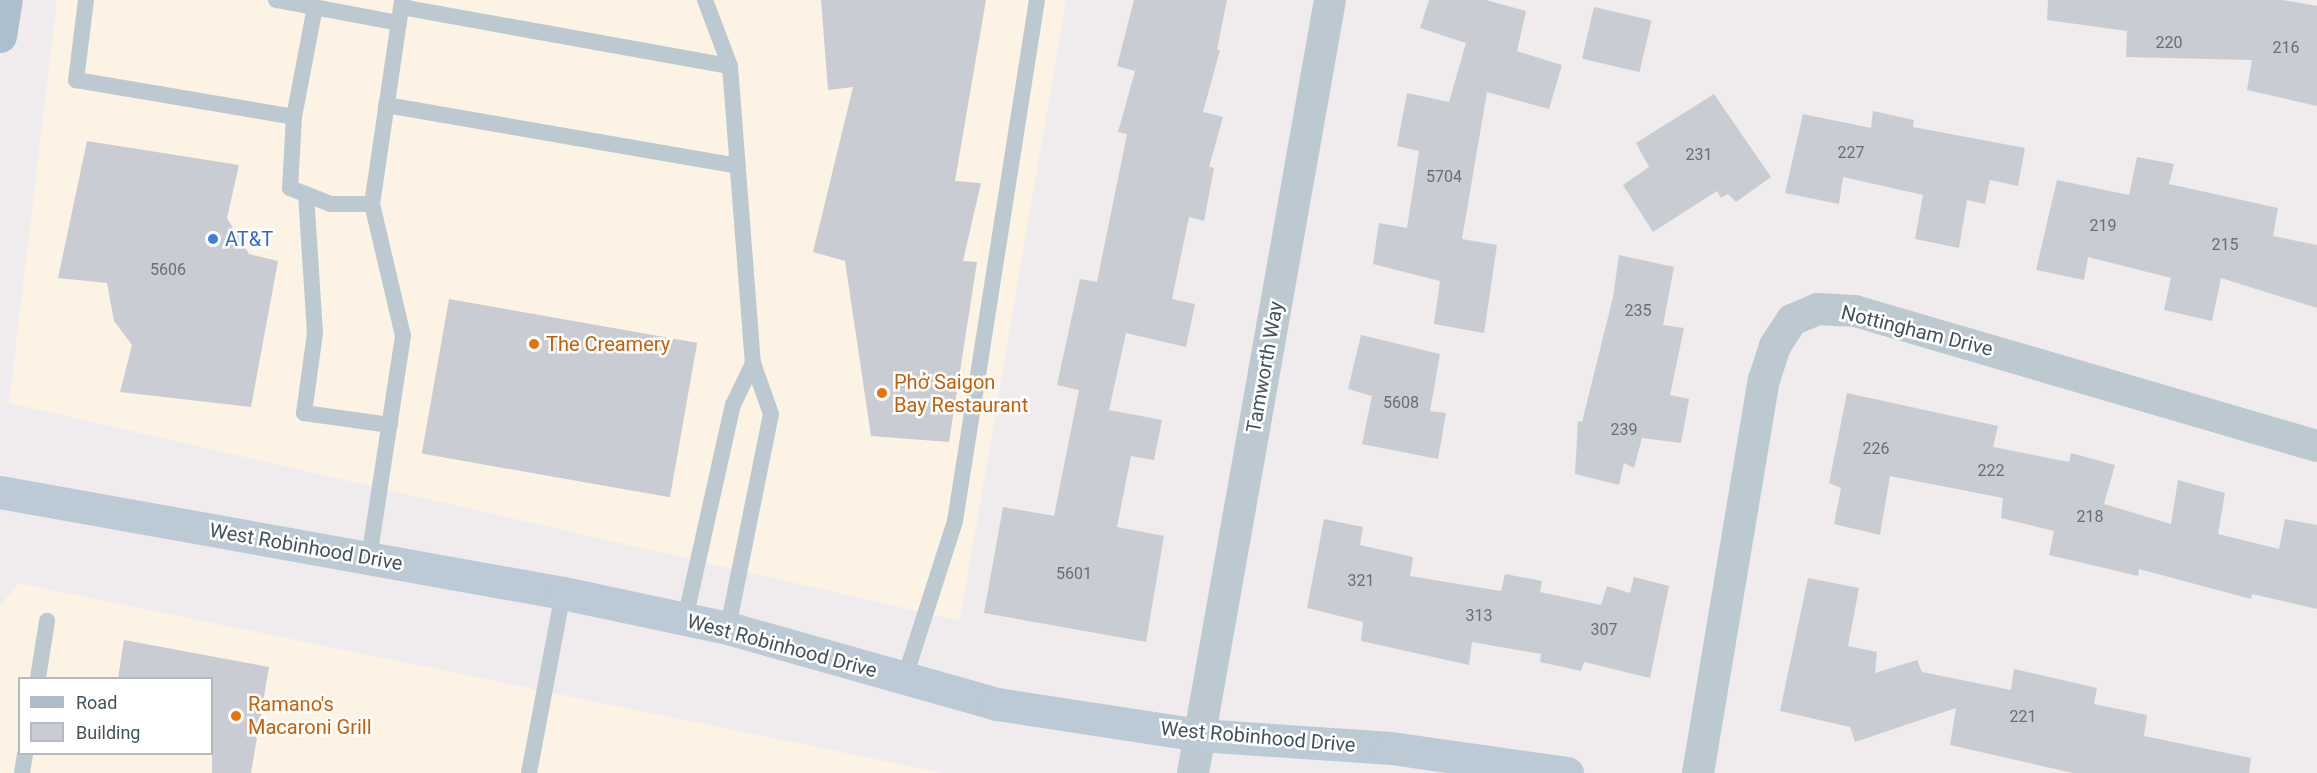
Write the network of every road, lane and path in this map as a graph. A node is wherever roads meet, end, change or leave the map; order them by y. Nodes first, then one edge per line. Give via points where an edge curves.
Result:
1 (6, 0) edge
2 (86, 0) edge
3 (276, 0) edge
4 (705, 0) edge
5 (1037, 0) edge
6 (1330, 0) edge
7 (315, 7) junction
8 (400, 10) edge
9 (0, 36) edge
10 (730, 66) junction
11 (386, 105) junction
12 (294, 117) junction
13 (738, 166) junction
14 (306, 194) junction
15 (372, 204) junction
16 (753, 363) junction
17 (390, 425) junction
18 (2317, 446) edge
19 (0, 492) edge
20 (369, 558) junction
21 (563, 593) junction
22 (685, 619) junction
23 (47, 621) dead end
24 (728, 628) junction
25 (38, 677) edge
26 (904, 680) junction
27 (1200, 735) junction
28 (25, 755) edge
29 (22, 773) edge
30 (529, 773) edge
31 (1193, 773) edge
32 (1567, 773) edge
33 (1698, 773) edge

1 - 9 main road
2 - 12 lane via 76,80
3 - 7 lane
4 - 10 lane
5 - 26 lane via 955,521
6 - 27 street, Tamworth Way
7 - 8 lane
7 - 12 lane
8 - 10 lane
8 - 11 lane
10 - 13 lane
11 - 13 lane
11 - 15 lane
12 - 14 lane via 290,188
13 - 16 lane
14 - 15 lane via 331,204
14 - 17 lane via 315,333 304,413
15 - 17 lane via 404,336
16 - 22 lane via 732,405
16 - 24 lane via 771,414
17 - 20 lane
18 - 33 street, Nottingham Drive via 1855,310 1818,309 1792,320 1775,346 1764,380
19 - 20 street, West Robinhood Drive
20 - 21 street, West Robinhood Drive
21 - 22 street, West Robinhood Drive
21 - 30 lane
22 - 24 street, West Robinhood Drive
23 - 25 lane
24 - 26 street, West Robinhood Drive
26 - 27 street, West Robinhood Drive via 997,704
27 - 31 street, Tamworth Way
27 - 32 street, West Robinhood Drive via 1391,748
28 - 29 lane

